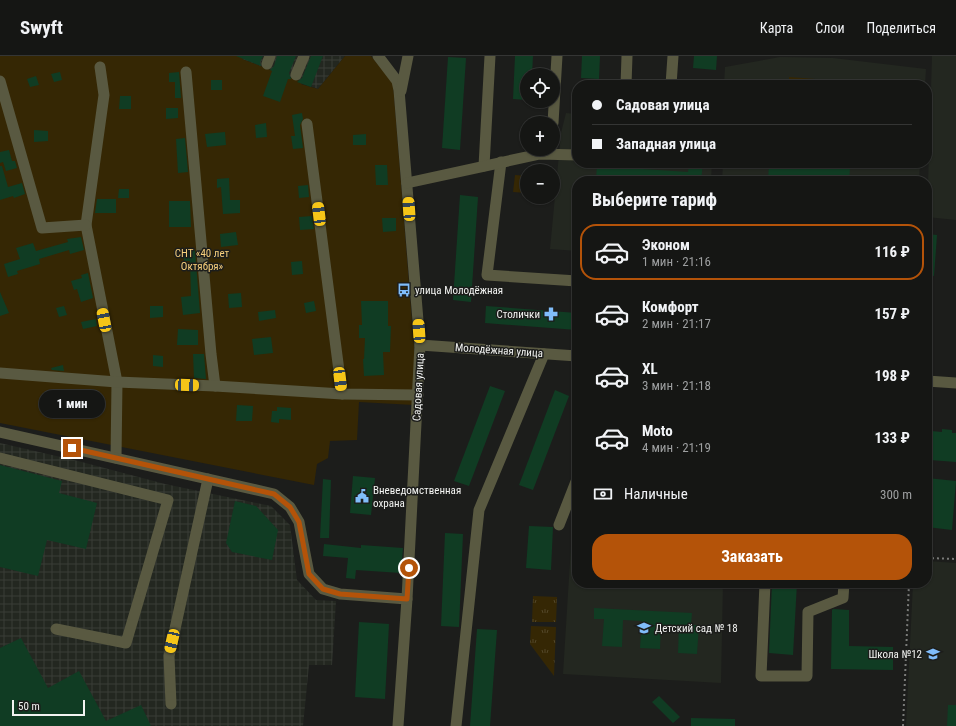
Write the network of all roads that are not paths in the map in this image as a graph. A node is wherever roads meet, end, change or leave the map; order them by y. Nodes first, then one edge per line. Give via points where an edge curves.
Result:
1 (304, 56) edge
2 (378, 56) edge
3 (408, 56) edge
4 (490, 56) edge
5 (557, 56) edge
6 (627, 56) edge
7 (673, 56) edge
8 (100, 67) dead end
9 (186, 72) dead end
10 (296, 75) dead end
11 (626, 80) edge
12 (671, 80) edge
13 (0, 81) edge
14 (400, 98) junction
15 (553, 116) edge
16 (308, 124) dead end
17 (560, 153) edge
18 (572, 154) edge
19 (530, 156) edge
20 (501, 162) junction
21 (484, 166) junction
22 (407, 183) junction
23 (86, 225) junction
24 (572, 281) edge
25 (420, 345) junction
26 (544, 354) junction
27 (572, 356) edge
28 (0, 373) edge
29 (932, 381) edge
30 (116, 382) junction
31 (956, 383) edge
32 (215, 386) junction
33 (342, 394) junction
34 (418, 395) junction
35 (0, 432) edge
36 (0, 458) edge
37 (116, 458) junction
38 (208, 479) junction
39 (572, 492) edge
40 (559, 525) dead end
41 (765, 588) edge
42 (844, 588) edge
43 (407, 599) junction
44 (56, 629) dead end
45 (171, 704) dead end
46 (398, 726) edge
47 (456, 726) edge

1 - 10 street
2 - 14 street, Садовая улица via 397,81
3 - 14 street
4 - 21 street
5 - 15 street
6 - 11 street
7 - 12 street
8 - 23 street via 104,95
9 - 32 street
13 - 23 street via 42,228
14 - 22 street, Садовая улица
16 - 33 street
17 - 18 street
19 - 20 street
20 - 21 street
20 - 24 street via 488,275
21 - 22 street
22 - 25 street, Садовая улица
23 - 30 street
25 - 26 street, Молодёжная улица
25 - 34 street, Садовая улица
26 - 27 street, Молодёжная улица
26 - 47 street via 479,510
28 - 30 street
29 - 31 street
30 - 32 street
30 - 37 street
32 - 33 street
33 - 34 street
34 - 43 street, Садовая улица
35 - 37 street
36 - 44 street via 168,500 126,643
37 - 38 street
38 - 43 street via 274,494 290,507 299,522 309,574 323,589 340,594
38 - 45 street via 169,656
39 - 40 street
41 - 42 street via 761,676 807,676 808,612 843,598
43 - 46 street, Садовая улица

